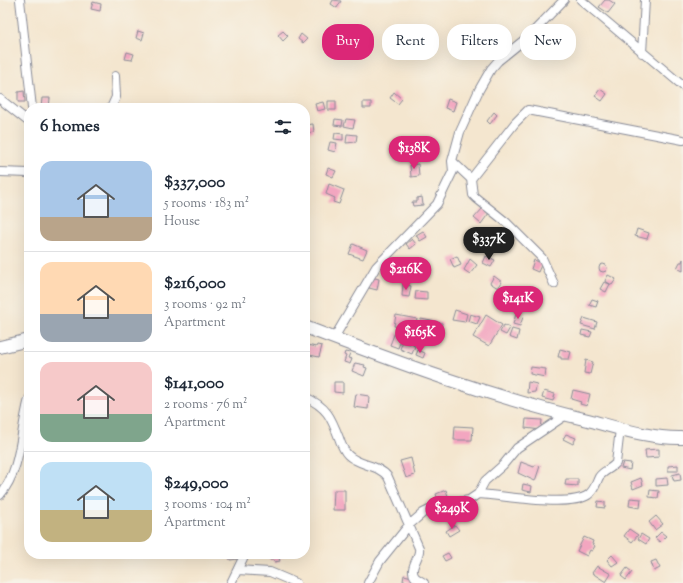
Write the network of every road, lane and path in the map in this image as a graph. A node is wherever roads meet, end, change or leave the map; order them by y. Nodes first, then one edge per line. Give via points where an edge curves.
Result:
1 (20, 0) edge
2 (564, 0) edge
3 (581, 0) edge
4 (645, 0) edge
5 (642, 53) junction
6 (115, 76) dead end
7 (683, 86) edge
8 (0, 99) edge
9 (31, 103) edge
10 (113, 103) edge
11 (24, 118) edge
12 (683, 140) edge
13 (452, 161) junction
14 (0, 172) edge
15 (24, 173) edge
16 (471, 179) junction
17 (554, 284) dead end
18 (310, 329) edge
19 (334, 338) junction
20 (24, 341) edge
21 (0, 347) edge
22 (310, 400) edge
23 (566, 415) junction
24 (24, 421) edge
25 (620, 429) junction
26 (683, 438) edge
27 (478, 494) junction
28 (0, 495) edge
29 (409, 526) junction
30 (243, 559) edge
31 (238, 570) junction
32 (231, 583) edge
33 (296, 583) edge
34 (368, 583) edge
35 (424, 583) edge

1 - 9 street
2 - 13 street via 529,36 491,69 460,132
3 - 5 street
4 - 5 street
5 - 7 street
6 - 10 street via 116,97
8 - 11 street
12 - 16 street via 528,110
13 - 16 street
13 - 19 street via 452,174 437,204 376,266
14 - 15 street
16 - 17 street via 473,195 506,222 542,258
18 - 19 street
19 - 23 street via 498,396
20 - 21 street
22 - 29 street via 324,408 349,456 384,472
23 - 25 street
23 - 27 street via 517,448 485,481
24 - 28 street via 17,461 12,476
25 - 26 street via 668,438
25 - 27 street via 616,464 600,476 593,491 588,495 572,499 534,500
27 - 29 street via 464,501 435,507 423,513
29 - 34 street via 380,561
29 - 35 street via 420,552 413,571
30 - 31 street
31 - 32 street
31 - 33 street via 270,572

